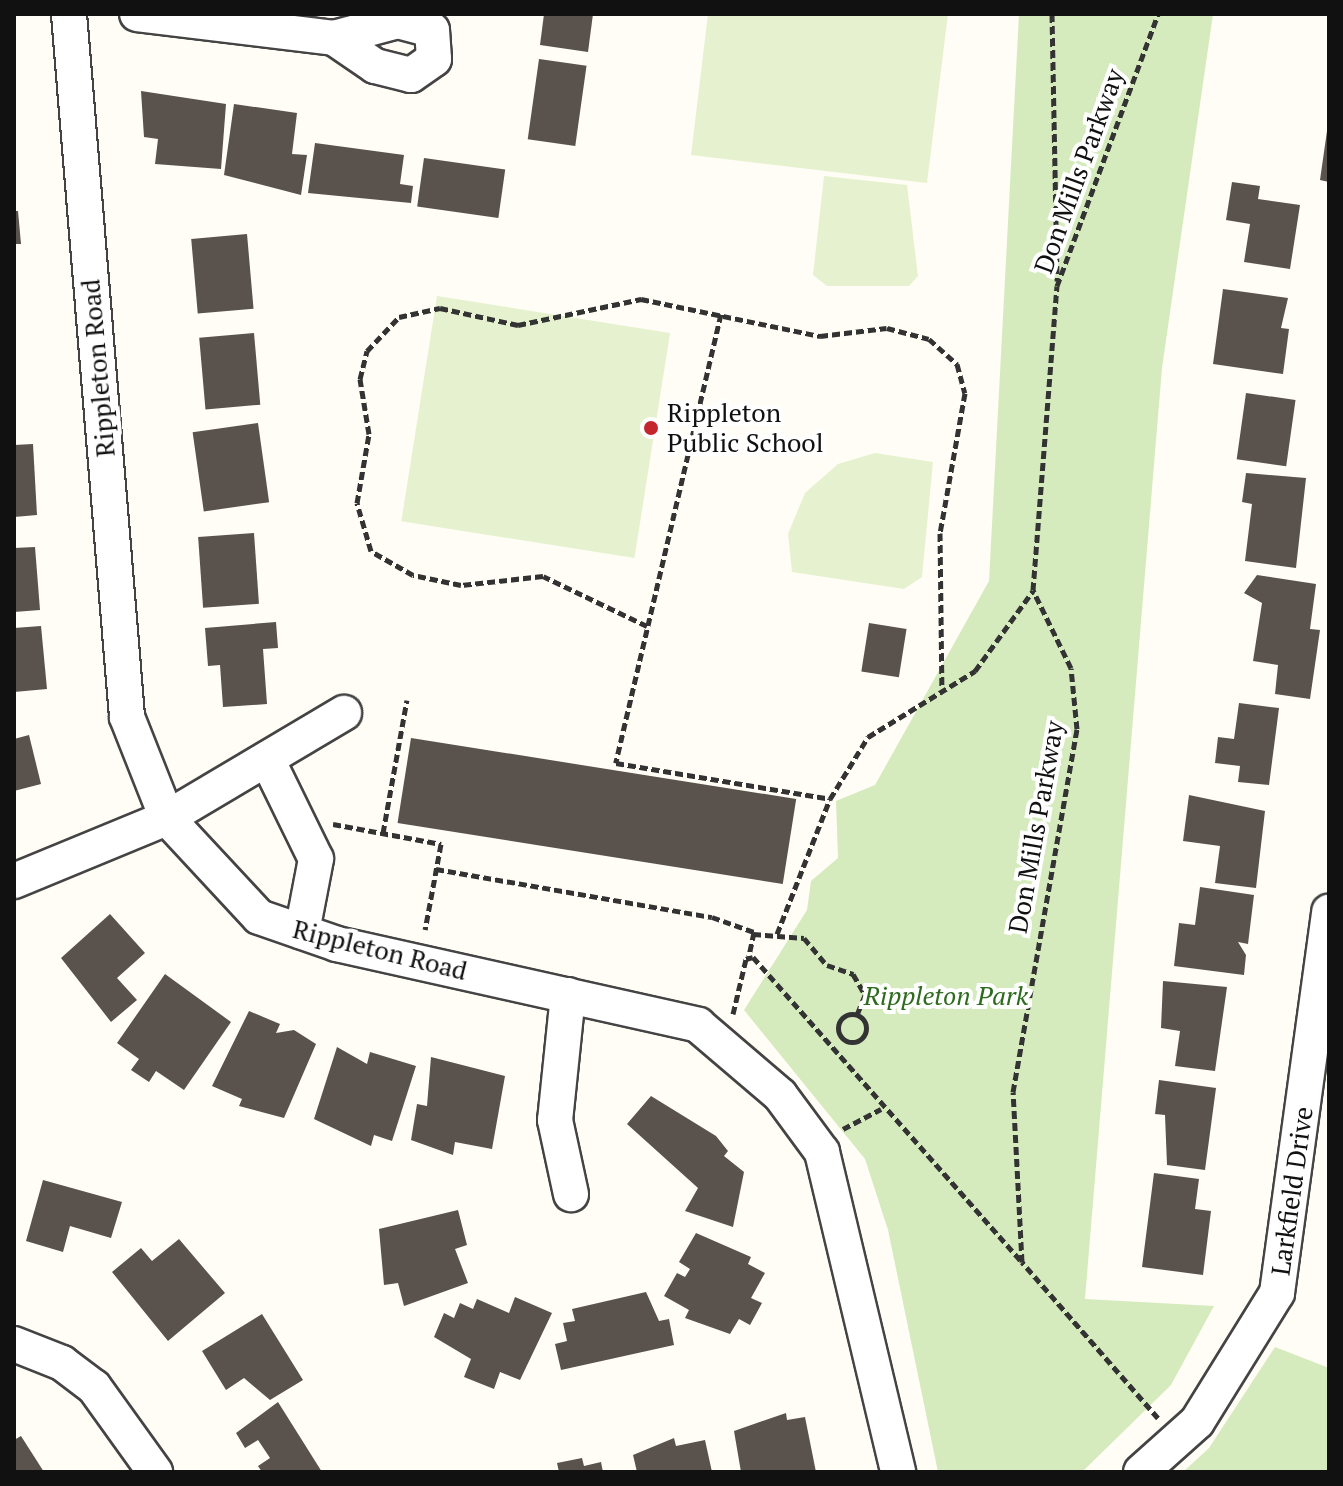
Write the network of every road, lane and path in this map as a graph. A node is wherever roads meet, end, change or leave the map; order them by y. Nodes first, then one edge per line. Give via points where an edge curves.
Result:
1 (69, 14) edge
2 (137, 14) edge
3 (1052, 14) edge
4 (1158, 14) edge
5 (334, 38) dead end
6 (1057, 286) junction
7 (721, 314) junction
8 (1033, 590) junction
9 (647, 626) junction
10 (942, 689) junction
11 (407, 700) dead end
12 (344, 713) dead end
13 (267, 759) junction
14 (830, 799) junction
15 (295, 817) junction
16 (167, 818) junction
17 (383, 833) junction
18 (436, 869) junction
19 (14, 881) edge
20 (1329, 912) edge
21 (302, 932) junction
22 (754, 932) junction
23 (777, 934) junction
24 (749, 956) junction
25 (419, 962) junction
26 (568, 995) junction
27 (857, 1015) junction
28 (842, 1039) junction
29 (726, 1047) junction
30 (834, 1047) junction
31 (881, 1109) junction
32 (817, 1140) junction
33 (571, 1194) dead end
34 (1022, 1262) junction
35 (14, 1344) edge
36 (1166, 1428) dead end
37 (155, 1472) edge
38 (898, 1472) edge
39 (1141, 1472) edge

1 - 16 street, Rippleton Road via 127,717
2 - 5 street
3 - 6 path
4 - 6 path, Don Mills Parkway
6 - 8 path, Don Mills Parkway
7 - 9 path
7 - 9 path via 622,299 518,325 422,307 386,329 361,367 369,434 357,503 371,551 413,575 461,585 543,576
7 - 10 path via 820,336 910,332 957,364 965,393 938,582
8 - 10 path via 988,658
8 - 34 path, Don Mills Parkway via 1071,668 1077,714 1014,1071
9 - 14 path via 616,763
10 - 14 path via 868,737
11 - 17 path
12 - 13 street
13 - 15 street
13 - 16 street
14 - 23 path
15 - 17 path
15 - 21 street via 316,859
16 - 19 street
16 - 21 street, Rippleton Road via 259,917
17 - 18 path via 441,844
18 - 22 path via 712,917
18 - 25 path
20 - 39 street, Larkfield Drive via 1277,1293 1197,1422
21 - 25 street, Rippleton Road
22 - 23 path
22 - 24 path
23 - 27 path via 810,942 827,965 860,981 865,995
24 - 29 path
24 - 30 path
25 - 26 street, Rippleton Road
26 - 29 street, Rippleton Road via 698,1025
26 - 33 street via 555,1120
27 - 28 path via 840,1021
27 - 28 path via 863,1036
28 - 30 path
29 - 32 street, Rippleton Road via 791,1105
30 - 31 path
31 - 32 path
31 - 34 path
32 - 38 street, Rippleton Road
34 - 36 path
35 - 37 street via 62,1363 94,1387

